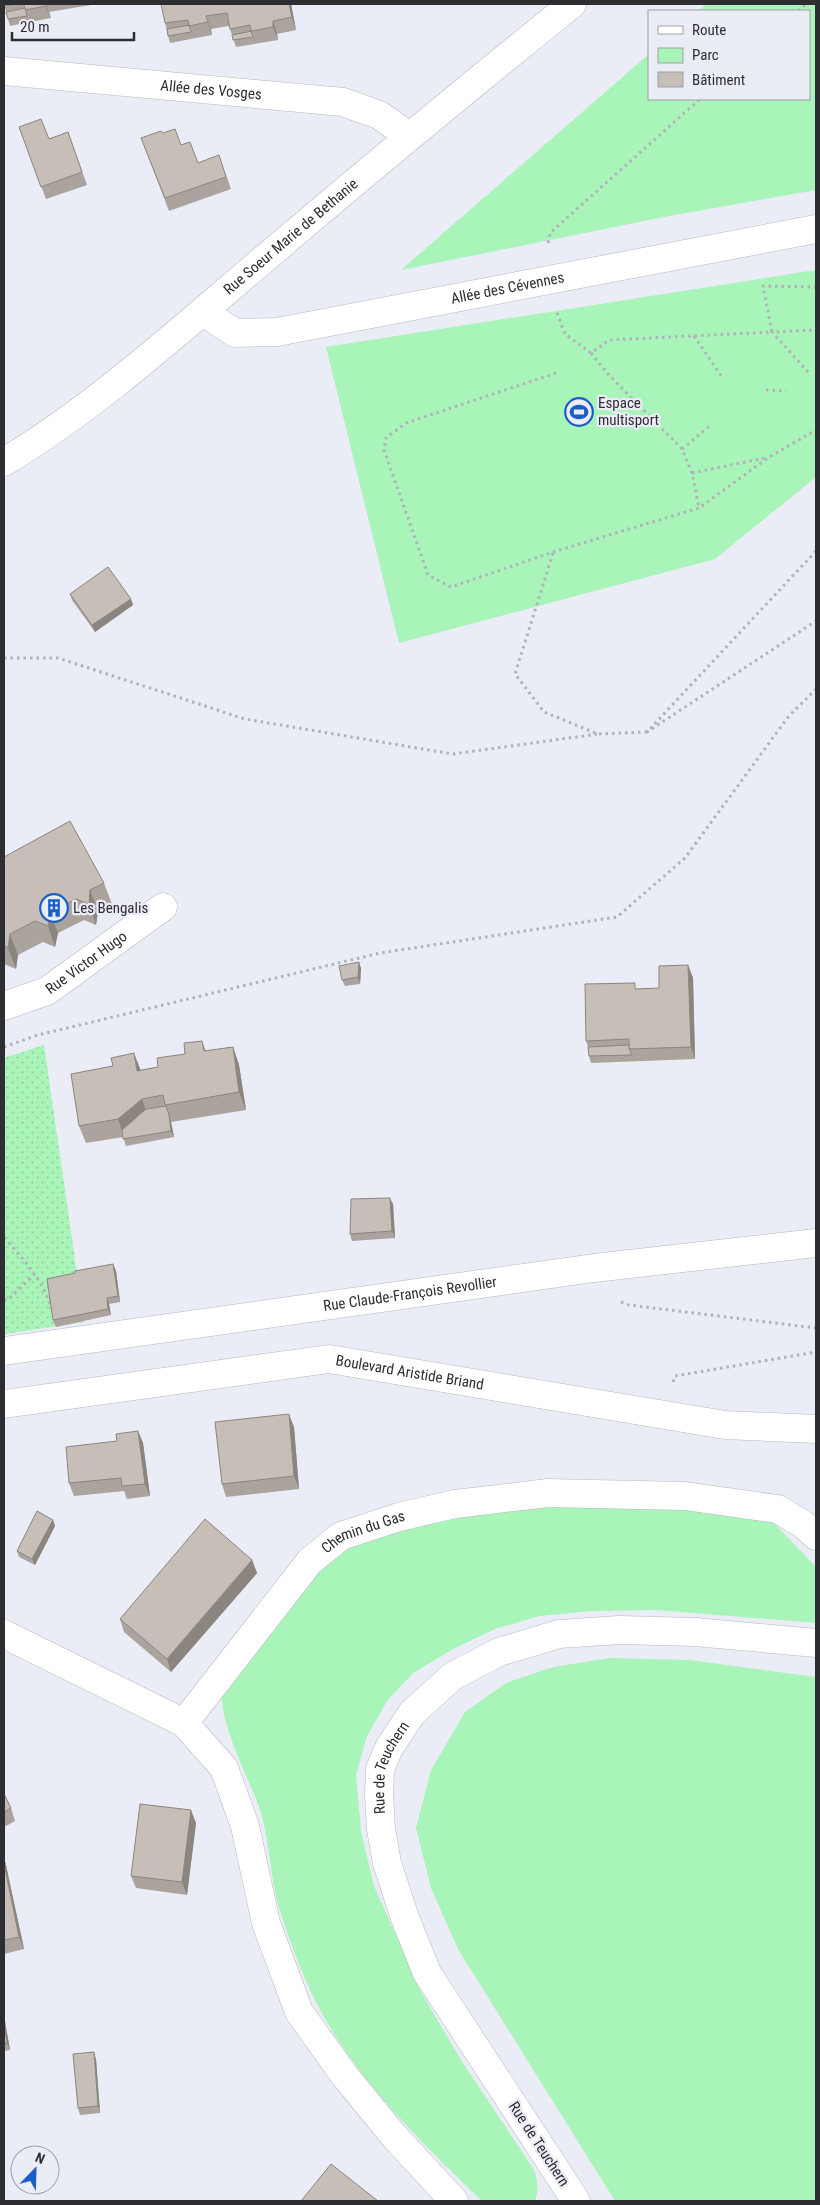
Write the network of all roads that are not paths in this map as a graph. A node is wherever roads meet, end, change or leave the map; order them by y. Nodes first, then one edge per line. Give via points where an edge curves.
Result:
1 (572, 4) edge
2 (4, 71) edge
3 (409, 136) junction
4 (816, 229) edge
5 (203, 312) junction
6 (4, 462) edge
7 (163, 907) dead end
8 (4, 1006) edge
9 (816, 1243) edge
10 (4, 1352) edge
11 (4, 1404) edge
12 (816, 1429) edge
13 (816, 1536) edge
14 (4, 1634) edge
15 (816, 1643) edge
16 (184, 1723) junction
17 (569, 2198) edge
18 (454, 2201) edge

1 - 3 street, Rue Soeur Marie de Bethanie
2 - 3 street, Allée des Vosges via 343,102 378,115
3 - 5 street, Rue Soeur Marie de Bethanie
4 - 5 street, Allée des Cévennes via 277,332 235,334
5 - 6 street, Rue Soeur Marie de Bethanie via 48,435
7 - 8 street, Rue Victor Hugo via 46,991
9 - 10 street, Rue Claude-François Revollier via 594,1268
11 - 12 street, Boulevard Aristide Briand via 329,1359 725,1425
13 - 16 street, Chemin du Gas via 778,1509 685,1496 548,1493 455,1504 399,1517 341,1536 310,1561
14 - 16 street
15 - 17 street, Rue de Teuchern via 695,1632 619,1630 559,1634 500,1652 453,1676 412,1713 389,1748 380,1770 381,1829 387,1863 427,1973
16 - 18 street via 224,1768 245,1826 266,1923 299,2012 394,2136

